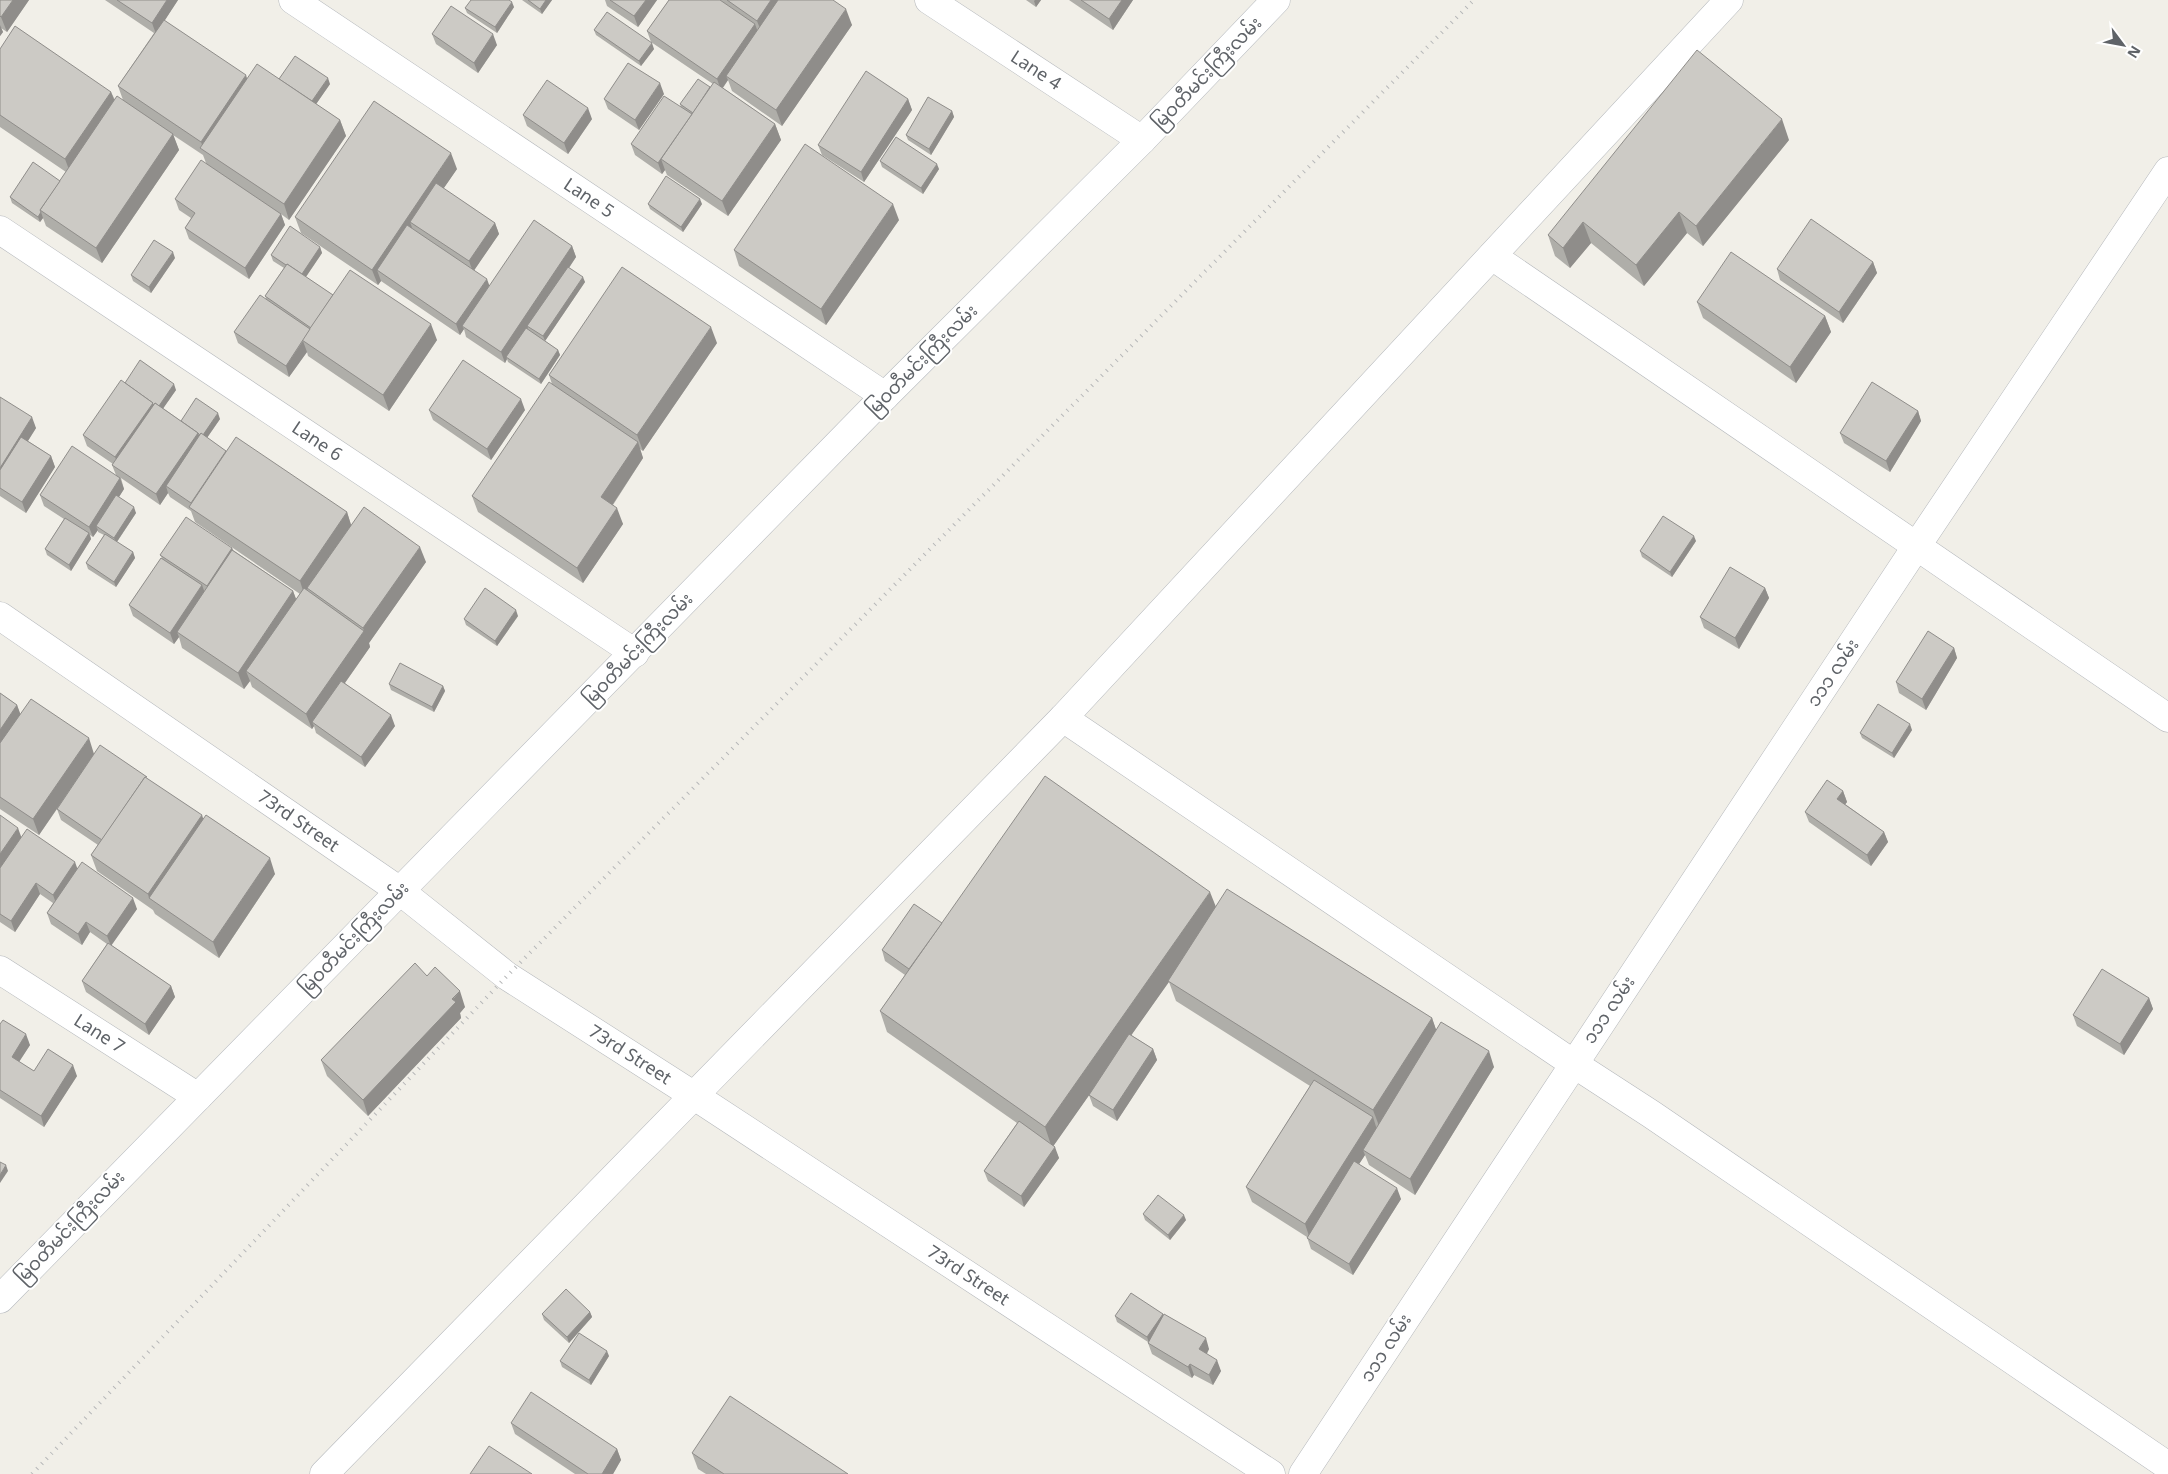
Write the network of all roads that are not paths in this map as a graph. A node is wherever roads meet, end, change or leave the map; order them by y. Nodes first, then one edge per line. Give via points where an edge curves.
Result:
1 (293, 0) edge
2 (929, 0) edge
3 (1276, 0) edge
4 (1729, 0) edge
5 (1142, 140) junction
6 (2168, 170) edge
7 (0, 230) edge
8 (1492, 256) junction
9 (885, 396) junction
10 (1916, 546) junction
11 (0, 616) edge
12 (635, 653) junction
13 (1063, 718) junction
14 (2168, 718) edge
15 (400, 891) junction
16 (0, 970) edge
17 (1574, 1064) junction
18 (693, 1095) junction
19 (198, 1097) junction
20 (0, 1299) edge
21 (2168, 1466) edge
22 (324, 1474) edge
23 (1271, 1474) edge
24 (1303, 1474) edge

1 - 9 street, Lane 5
2 - 5 street, Lane 4
3 - 5 street, မြဝတီမင်းကြီးလမ်း
4 - 8 street
5 - 9 street, မြဝတီမင်းကြီးလမ်း
6 - 10 street, ၁၁၁ လမ်း
7 - 12 street, Lane 6
8 - 10 street
8 - 13 street
9 - 12 street, မြဝတီမင်းကြီးလမ်း
10 - 14 street
10 - 17 street, ၁၁၁ လမ်း
11 - 15 street, 73rd Street
12 - 15 street, မြဝတီမင်းကြီးလမ်း
13 - 17 street
13 - 18 street
15 - 18 street, 73rd Street via 507,976
15 - 19 street, မြဝတီမင်းကြီးလမ်း
16 - 19 street, Lane 7
17 - 21 street
17 - 24 street, ၁၁၁ လမ်း
18 - 22 street
18 - 23 street, 73rd Street
19 - 20 street, မြဝတီမင်းကြီးလမ်း

